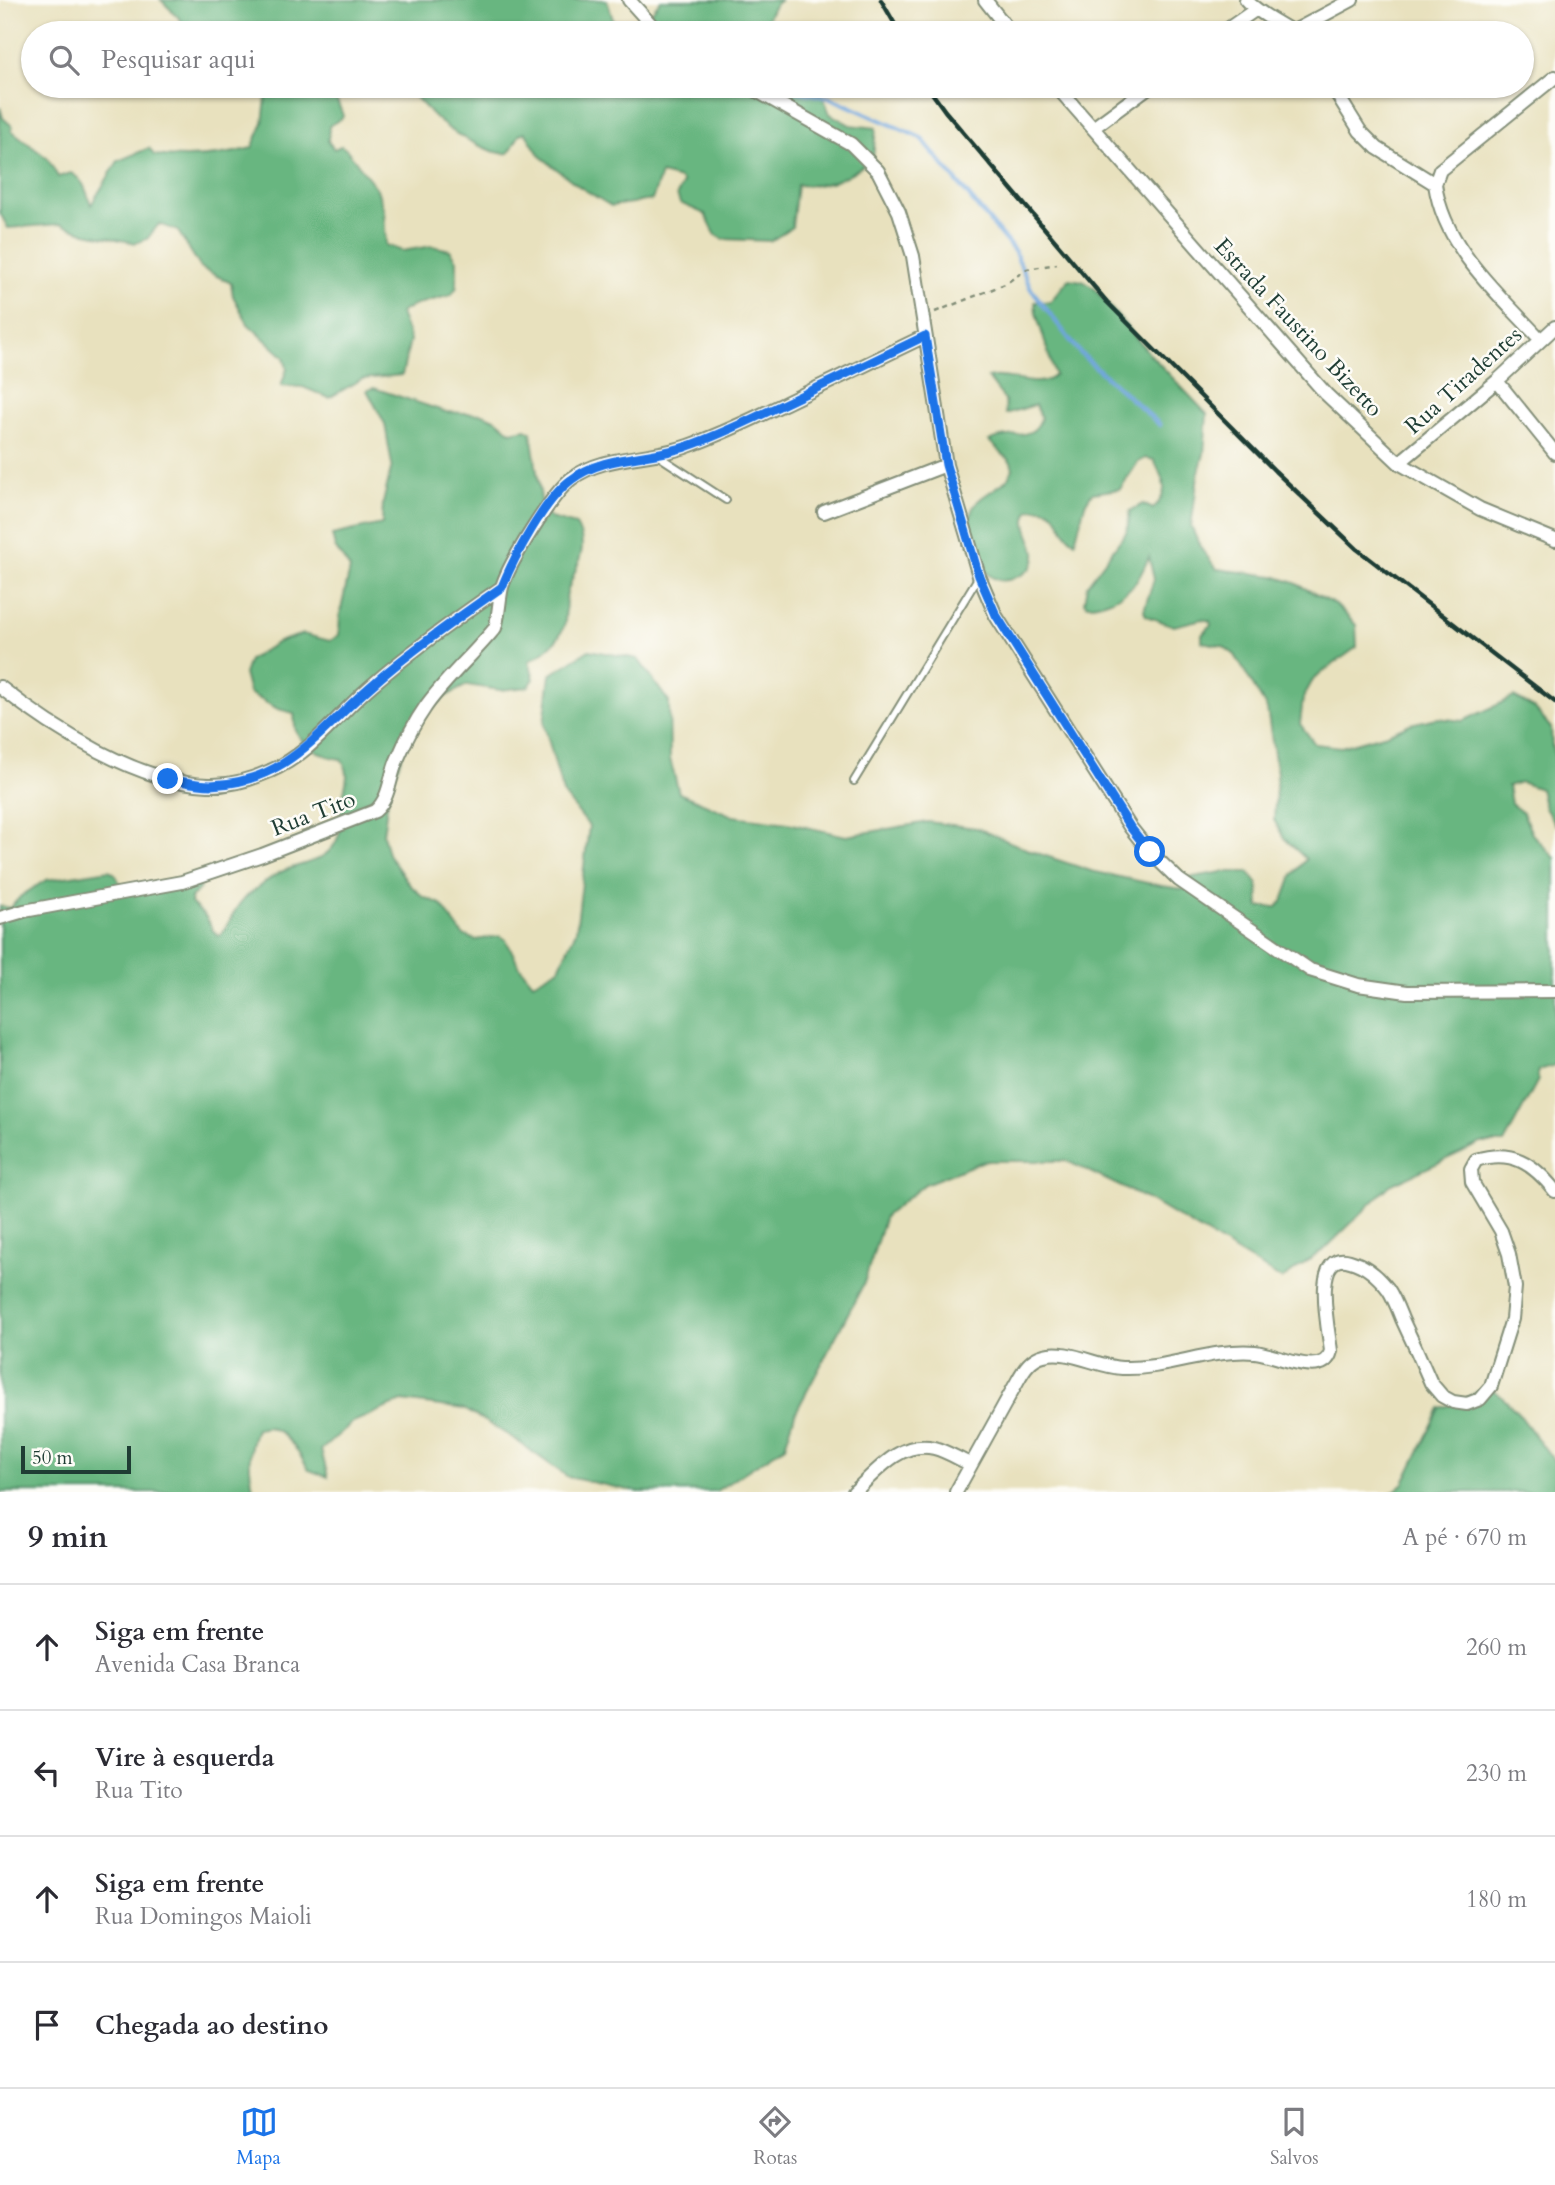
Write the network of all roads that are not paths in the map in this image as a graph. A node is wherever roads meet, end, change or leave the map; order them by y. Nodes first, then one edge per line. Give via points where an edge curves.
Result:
1 (629, 0) edge
2 (985, 0) edge
3 (1352, 0) edge
4 (1250, 5) edge
5 (647, 21) edge
6 (1002, 21) edge
7 (1234, 21) edge
8 (1275, 21) edge
9 (1314, 21) edge
10 (1555, 76) edge
11 (1534, 93) edge
12 (769, 98) edge
13 (1067, 98) edge
14 (1134, 98) edge
15 (1339, 98) edge
16 (1528, 98) edge
17 (1093, 128) junction
18 (1434, 184) junction
19 (1555, 327) edge
20 (925, 336) junction
21 (1540, 339) junction
22 (1497, 382) junction
23 (1555, 453) edge
24 (656, 454) junction
25 (1399, 463) junction
26 (946, 465) junction
27 (726, 500) dead end
28 (824, 512) dead end
29 (1555, 540) edge
30 (979, 576) junction
31 (502, 587) junction
32 (0, 687) edge
33 (854, 781) dead end
34 (0, 918) edge
35 (1555, 991) edge
36 (1555, 1191) edge
37 (970, 1464) junction
38 (854, 1492) edge
39 (956, 1492) edge

1 - 5 street
2 - 6 street
3 - 9 street
4 - 7 street
4 - 8 street
10 - 11 street
12 - 20 street via 851,144 878,171 900,212 913,256
13 - 17 street, Estrada Faustino Bizetto
14 - 17 street
15 - 18 street via 1377,148
16 - 18 street via 1440,170
17 - 25 street, Estrada Faustino Bizetto via 1325,394
18 - 21 street via 1437,202 1466,258
19 - 21 street, Rua Tiradentes
20 - 24 street, Rua Tito via 721,434
20 - 26 street
21 - 22 street, Rua Tiradentes
22 - 23 street
22 - 25 street, Rua Tiradentes
24 - 27 lane
24 - 31 street, Rua Tito via 609,462 569,481 545,509
25 - 29 street, Estrada Faustino Bizetto via 1480,509
26 - 28 street
26 - 30 street
30 - 33 lane
30 - 35 street via 1002,625 1130,827 1179,880 1310,970 1358,985 1407,992
31 - 32 street via 406,657 303,751 272,771 242,780 209,785 168,779 129,765 73,737
31 - 34 street, Rua Tito via 495,628 417,719 396,762 383,804 375,811 182,882
36 - 37 street via 1525,1162 1493,1155 1476,1160 1471,1169 1472,1182 1501,1231 1515,1287 1512,1319 1491,1387 1480,1399 1467,1404 1442,1395 1431,1383 1389,1291 1376,1275 1344,1259 1327,1270 1324,1284 1331,1351 1322,1364 1239,1352 1123,1368 1057,1353 1042,1355 1027,1365
37 - 38 street via 934,1448 903,1450
37 - 39 street

